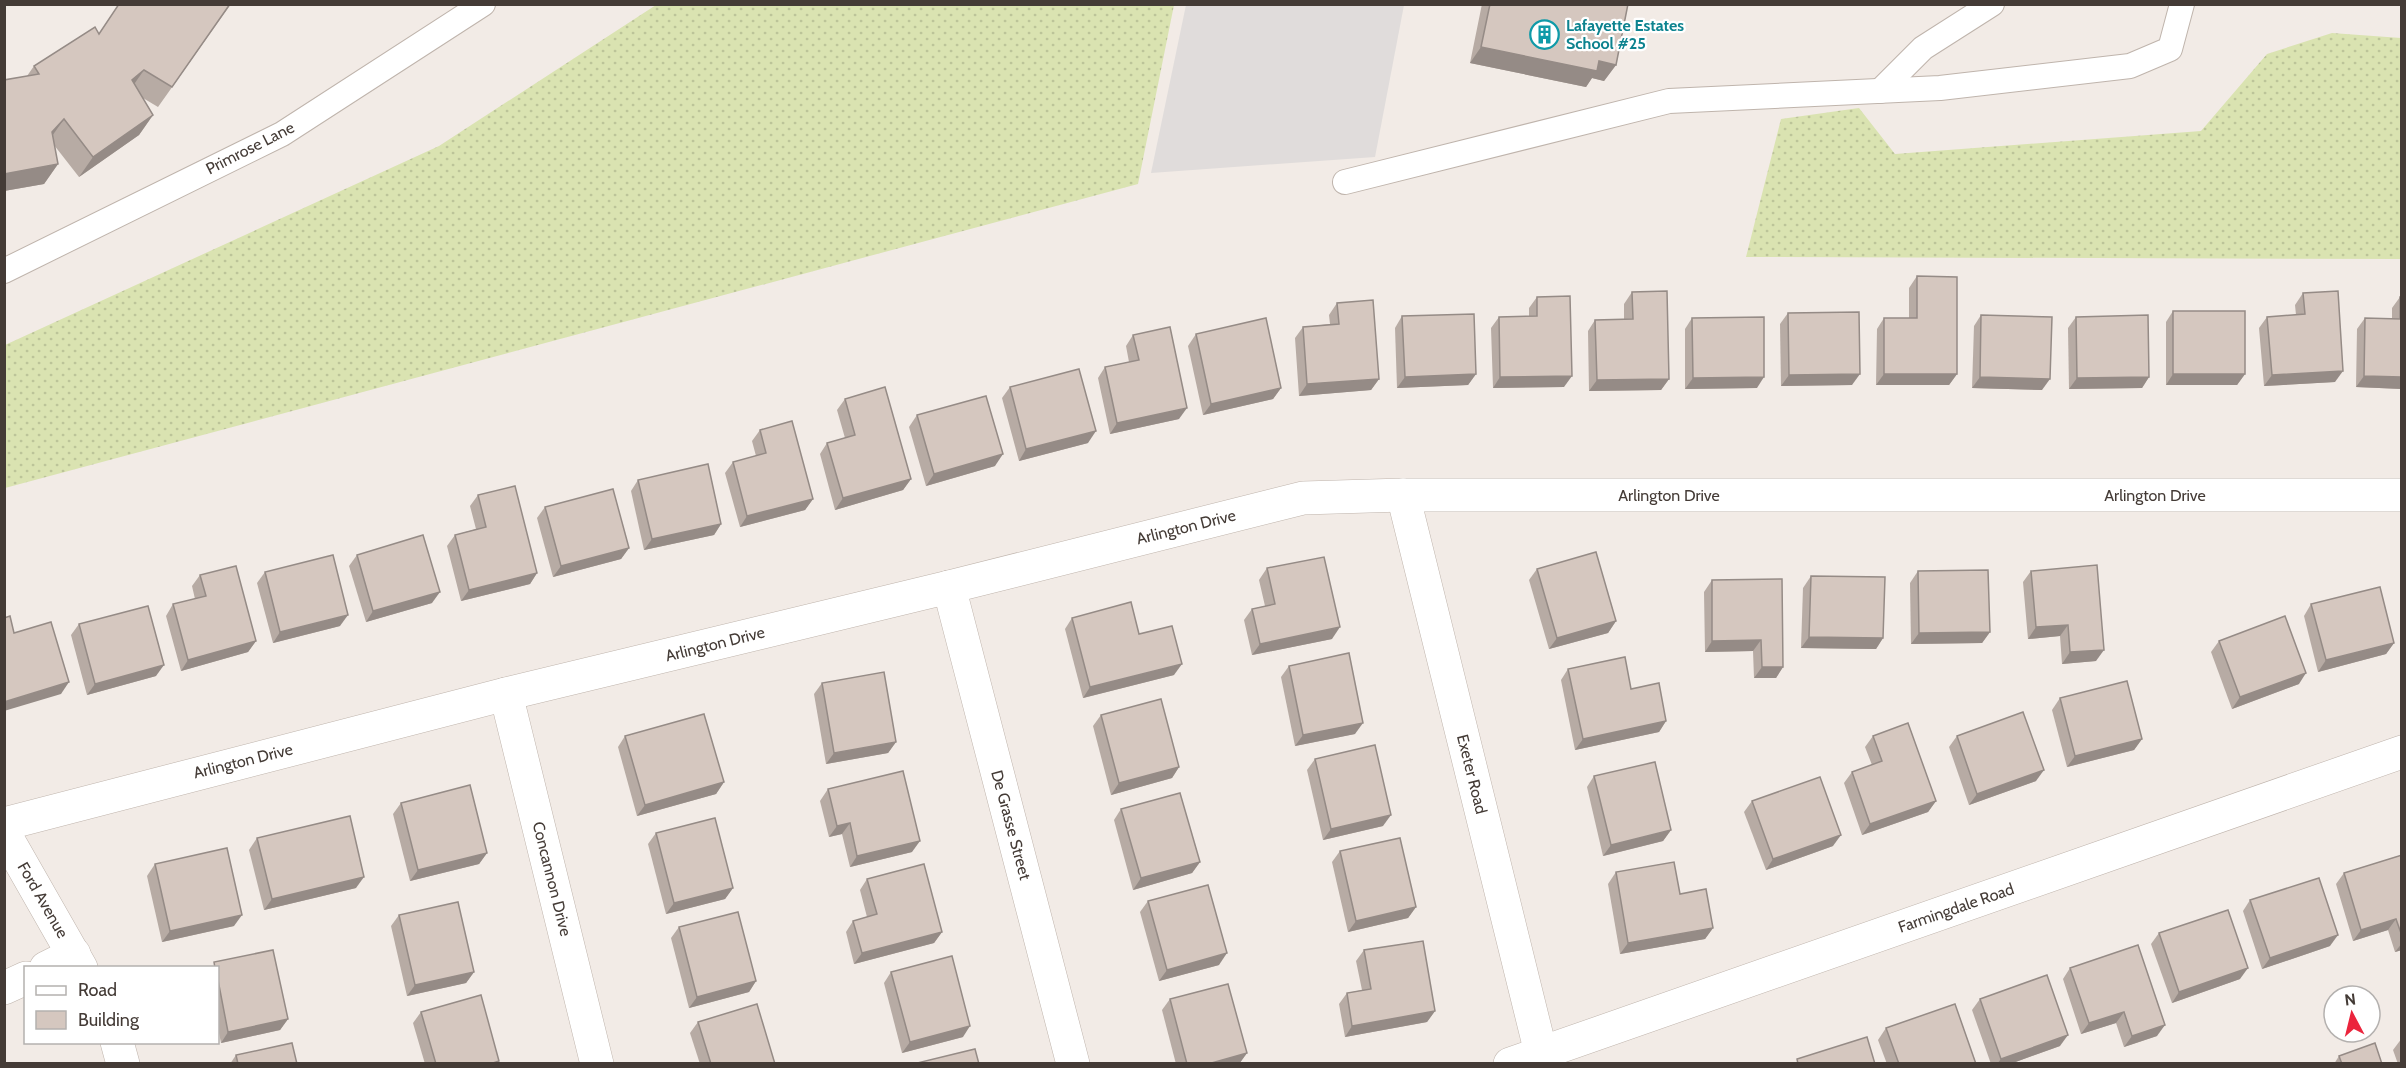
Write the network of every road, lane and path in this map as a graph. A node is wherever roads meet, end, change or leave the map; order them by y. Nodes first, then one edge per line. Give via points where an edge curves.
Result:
1 (483, 4) edge
2 (1992, 4) edge
3 (2182, 4) edge
4 (1880, 91) junction
5 (1345, 182) dead end
6 (4, 271) edge
7 (1403, 495) junction
8 (2402, 495) edge
9 (949, 587) junction
10 (506, 694) junction
11 (2402, 752) edge
12 (4, 824) edge
13 (4, 833) edge
14 (67, 963) edge
15 (24, 979) edge
16 (4, 988) edge
17 (118, 1044) edge
18 (1541, 1053) junction
19 (123, 1064) edge
20 (597, 1064) edge
21 (1073, 1064) edge
22 (1510, 1064) edge

1 - 6 lane, Primrose Lane via 282,134
2 - 4 lane via 1923,48
3 - 4 lane via 2170,49 2130,66
4 - 5 lane via 1669,101
7 - 8 street, Arlington Drive
7 - 9 street, Arlington Drive via 1303,498
7 - 18 street, Exeter Road
9 - 10 street, Arlington Drive
9 - 21 street, De Grasse Street
10 - 12 street, Arlington Drive
10 - 20 street, Concannon Drive
11 - 18 street, Farmingdale Road
13 - 14 street, Ford Avenue
15 - 16 street
17 - 19 street
18 - 22 street, Farmingdale Road

